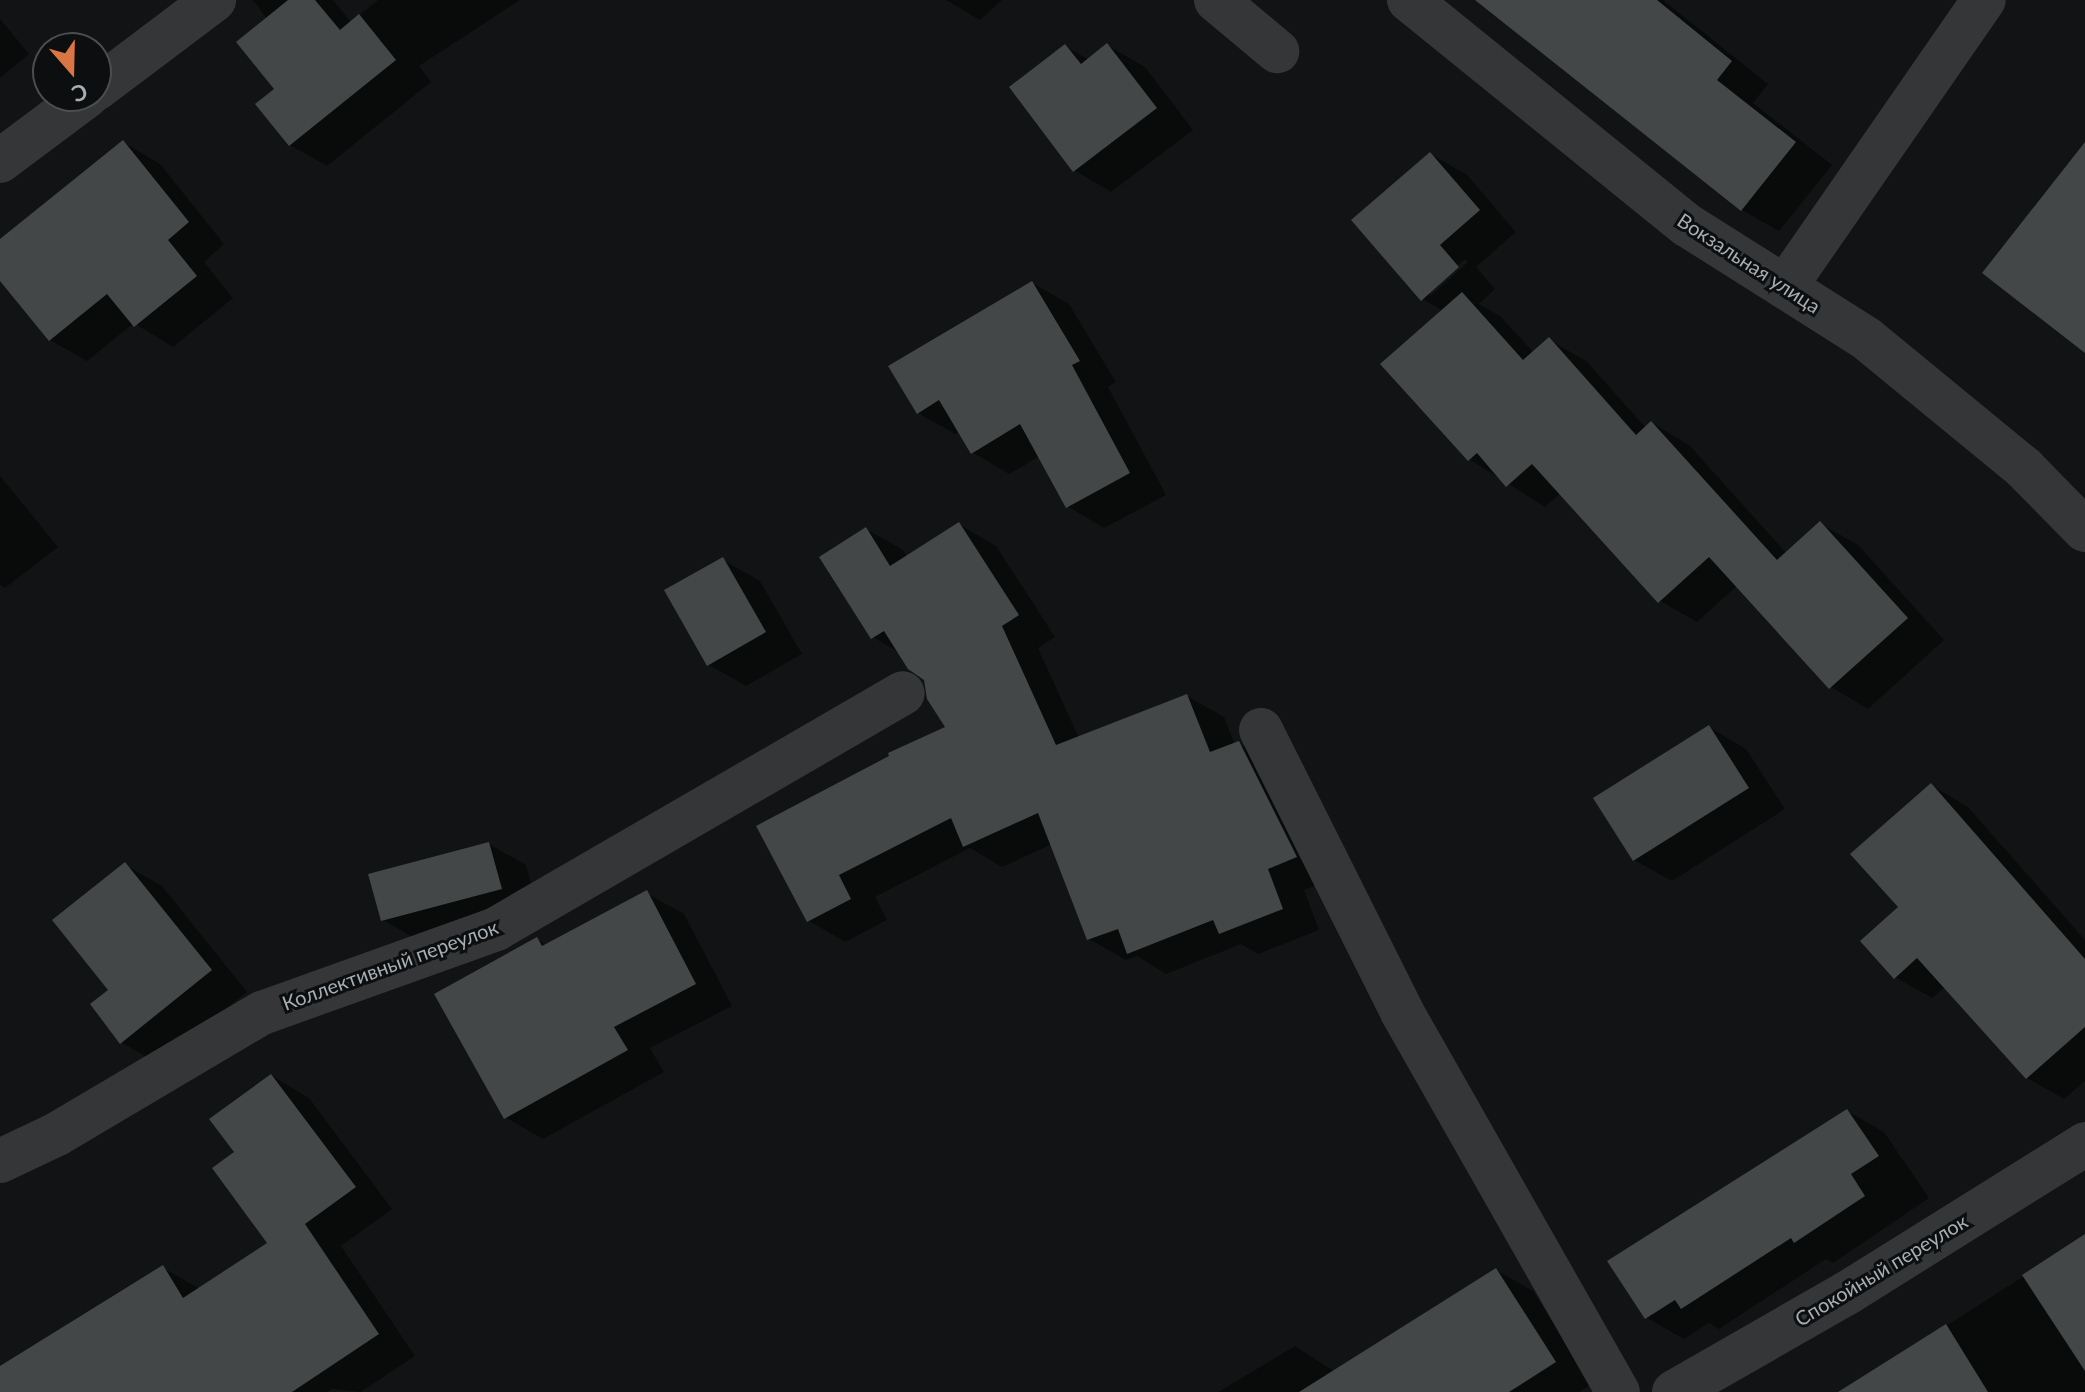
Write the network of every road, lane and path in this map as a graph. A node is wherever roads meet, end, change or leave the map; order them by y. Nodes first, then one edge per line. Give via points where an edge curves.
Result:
1 (214, 0) edge
2 (1216, 0) edge
3 (1409, 0) edge
4 (1984, 0) edge
5 (1277, 51) dead end
6 (112, 77) edge
7 (66, 112) edge
8 (0, 161) edge
9 (1785, 287) junction
10 (2085, 530) edge
11 (903, 693) dead end
12 (1261, 730) dead end
13 (2085, 1144) edge
14 (0, 1161) edge
15 (1618, 1392) edge
16 (1674, 1392) edge

1 - 6 street
2 - 5 street
3 - 9 street, Вокзальная улица via 1687,225
4 - 9 street
7 - 8 street
9 - 10 street, Вокзальная улица via 1867,339 2024,468
11 - 14 street, Коллективный переулок via 496,929 262,1013 57,1134
12 - 15 street via 1402,1012
13 - 16 street, Спокойный переулок via 1847,1293

